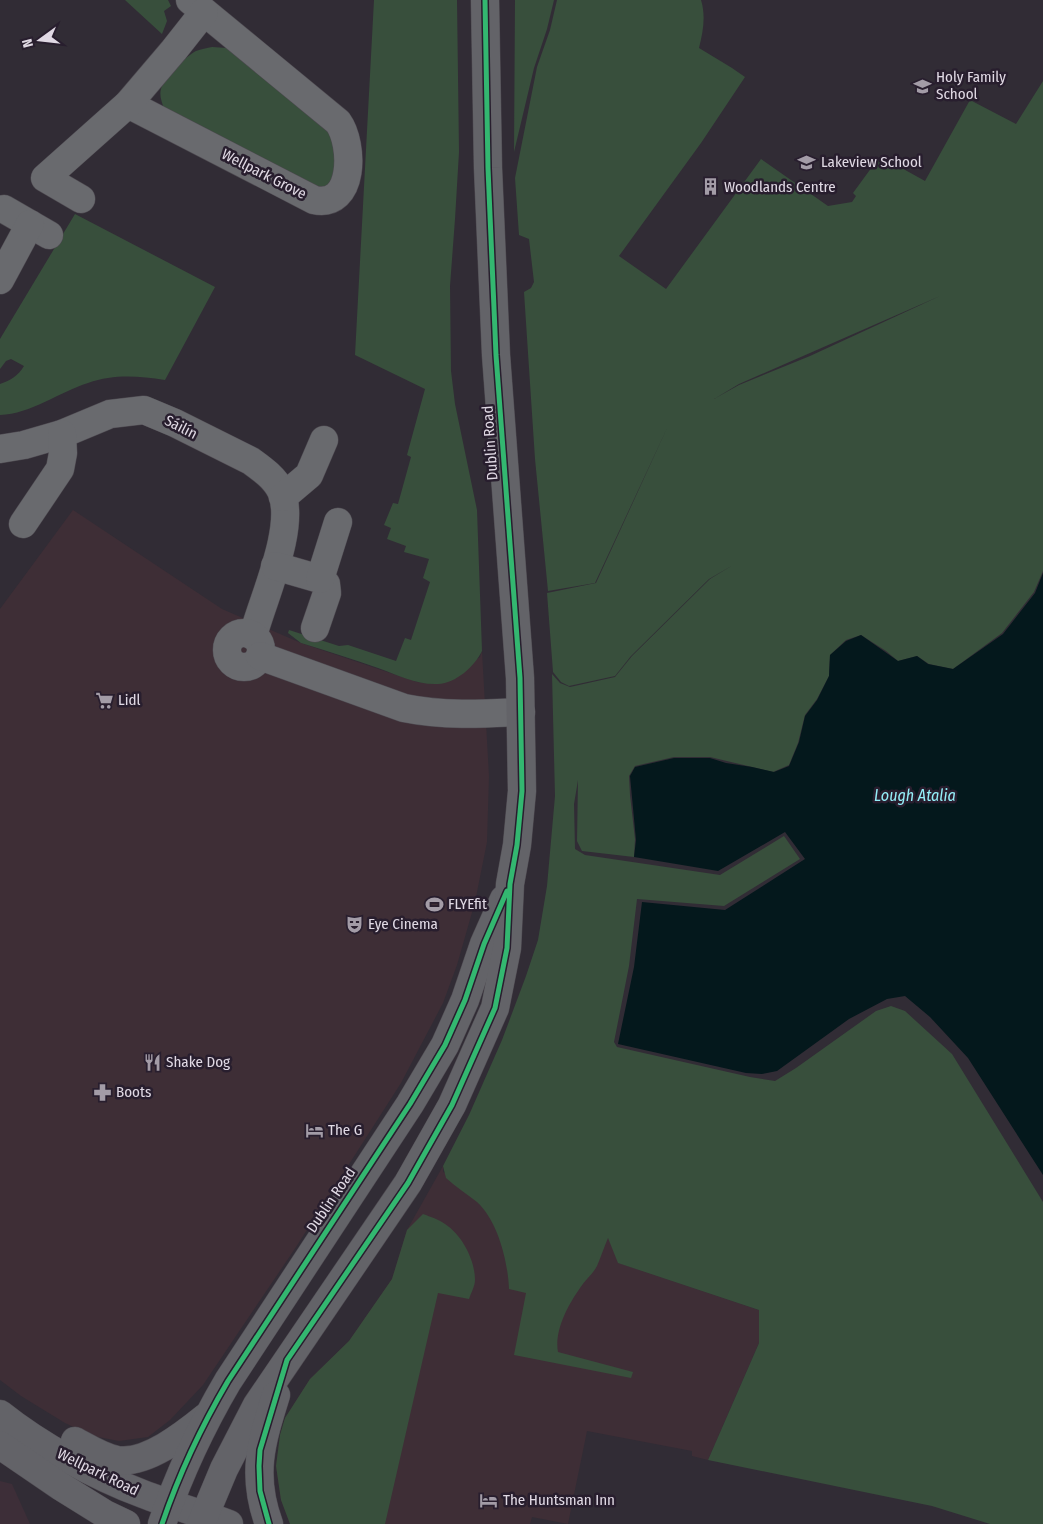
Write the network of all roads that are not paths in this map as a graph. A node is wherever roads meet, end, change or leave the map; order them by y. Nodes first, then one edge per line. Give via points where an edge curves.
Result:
1 (485, 0) edge
2 (197, 6) edge
3 (128, 104) junction
4 (81, 199) dead end
5 (4, 209) dead end
6 (0, 280) edge
7 (62, 434) junction
8 (324, 440) dead end
9 (0, 449) edge
10 (283, 498) junction
11 (338, 522) dead end
12 (22, 524) dead end
13 (275, 566) junction
14 (320, 580) junction
15 (315, 628) dead end
16 (521, 712) junction
17 (510, 884) junction
18 (286, 1360) junction
19 (0, 1394) edge
20 (0, 1414) edge
21 (207, 1417) junction
22 (0, 1445) edge
23 (165, 1514) edge
24 (211, 1521) edge
25 (126, 1524) edge
26 (269, 1524) edge

1 - 16 main road, Dublin Road via 496,355
2 - 3 street, Wellpark Grove via 174,50
2 - 3 street, Wellpark Grove via 338,122 348,154 344,184 339,194 324,202 314,200
3 - 4 street, Wellpark Grove via 45,178
5 - 6 street via 40,229
7 - 9 street, Sáilín
7 - 10 street, Sáilín via 110,414 144,410 251,462 274,481
7 - 12 street via 64,453 60,469
8 - 10 street via 309,476
10 - 13 street, Sáilín via 286,515
11 - 14 street
13 - 14 street
13 - 16 street, Sáilín via 256,646 387,703 421,712
14 - 15 street via 328,587
16 - 17 main road, Dublin Road via 522,791
17 - 18 main road, Dublin Road via 507,948 495,1008 452,1105 408,1183
17 - 21 main road, Dublin Road via 445,1045
18 - 24 main road, Dublin Road via 257,1404 224,1469
18 - 26 main road via 258,1466 260,1491
19 - 21 main road via 34,1418 99,1454 118,1460 146,1455 167,1445
20 - 23 main road, Wellpark Road via 52,1449 141,1494
21 - 23 main road, Dublin Road
22 - 25 main road, Wellpark Road via 60,1486
23 - 24 main road, Wellpark Road

